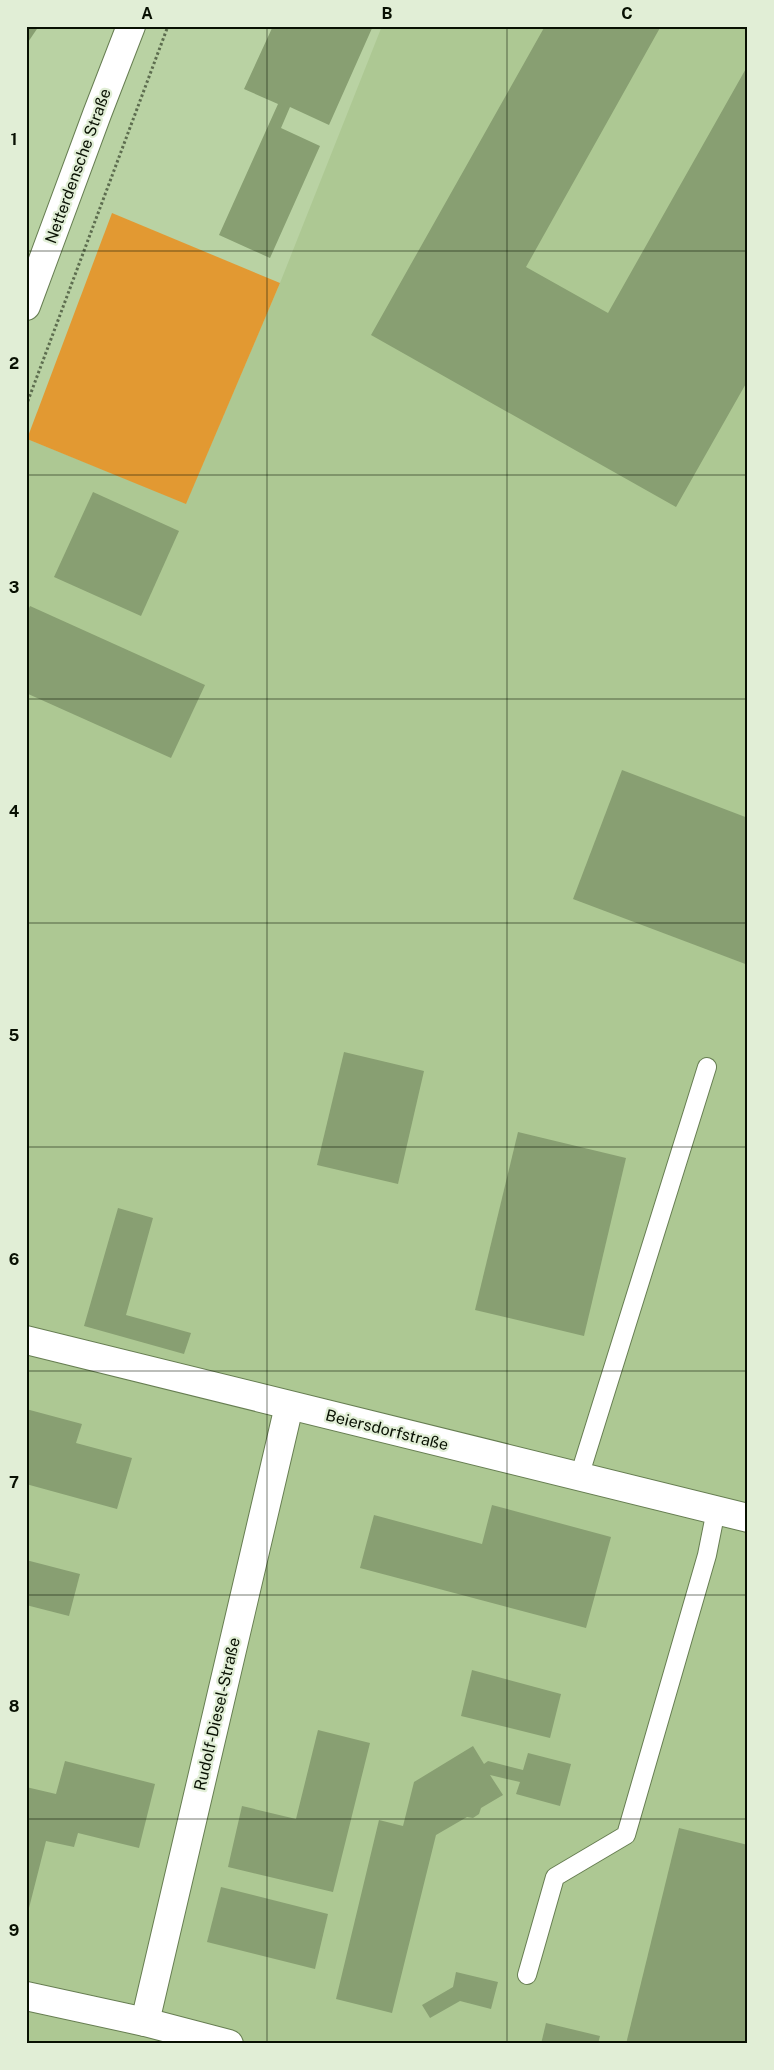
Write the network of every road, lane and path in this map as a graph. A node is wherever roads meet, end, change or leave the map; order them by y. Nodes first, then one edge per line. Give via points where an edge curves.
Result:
1 (131, 26) edge
2 (168, 26) edge
3 (26, 306) edge
4 (26, 406) edge
5 (707, 1067) dead end
6 (26, 1340) edge
7 (289, 1406) junction
8 (579, 1477) junction
9 (716, 1510) junction
10 (748, 1518) edge
11 (527, 1975) dead end
12 (26, 1996) edge
13 (144, 2022) junction
14 (229, 2044) edge

1 - 3 street, Netterdensche Straße
2 - 4 path
5 - 8 lane
6 - 7 street, Beiersdorfstraße
7 - 8 street, Beiersdorfstraße
7 - 13 street, Rudolf-Diesel-Straße
8 - 9 street, Beiersdorfstraße
9 - 10 street, Beiersdorfstraße
9 - 11 lane via 707,1555 626,1835 555,1877
12 - 13 street
13 - 14 street

